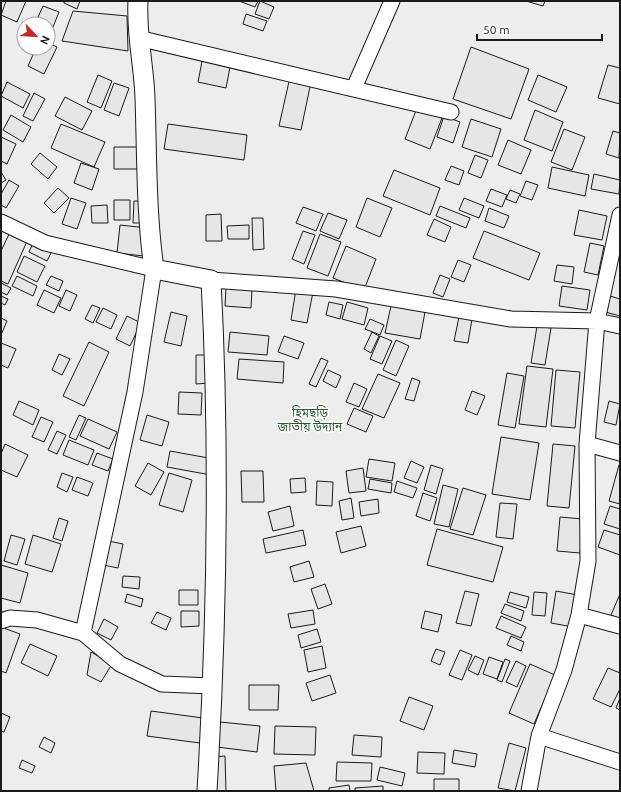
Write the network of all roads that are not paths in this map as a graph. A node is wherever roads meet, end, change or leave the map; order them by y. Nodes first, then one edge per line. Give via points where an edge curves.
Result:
1 (138, 1) edge
2 (392, 1) edge
3 (138, 38) junction
4 (354, 88) junction
5 (451, 112) dead end
6 (620, 215) edge
7 (1, 222) edge
8 (154, 269) junction
9 (211, 280) junction
10 (597, 321) junction
11 (620, 326) edge
12 (587, 444) junction
13 (620, 453) edge
14 (579, 615) junction
15 (1, 621) edge
16 (620, 626) edge
17 (83, 633) junction
18 (213, 686) junction
19 (539, 736) junction
20 (620, 762) edge
21 (207, 791) edge
22 (528, 791) edge

1 - 3 street
2 - 4 street
3 - 4 street
3 - 8 street via 145,97 148,225
4 - 5 street
6 - 10 street
7 - 8 street via 45,243
8 - 9 street
8 - 17 street via 135,392
9 - 10 street via 336,289 511,319
9 - 18 street via 217,444
10 - 11 street
10 - 12 street
12 - 13 street
12 - 14 street via 588,561
14 - 16 street
14 - 19 street via 564,670
15 - 17 street via 10,618 37,620
17 - 18 street via 120,664 162,684
18 - 21 street
19 - 20 street
19 - 22 street

